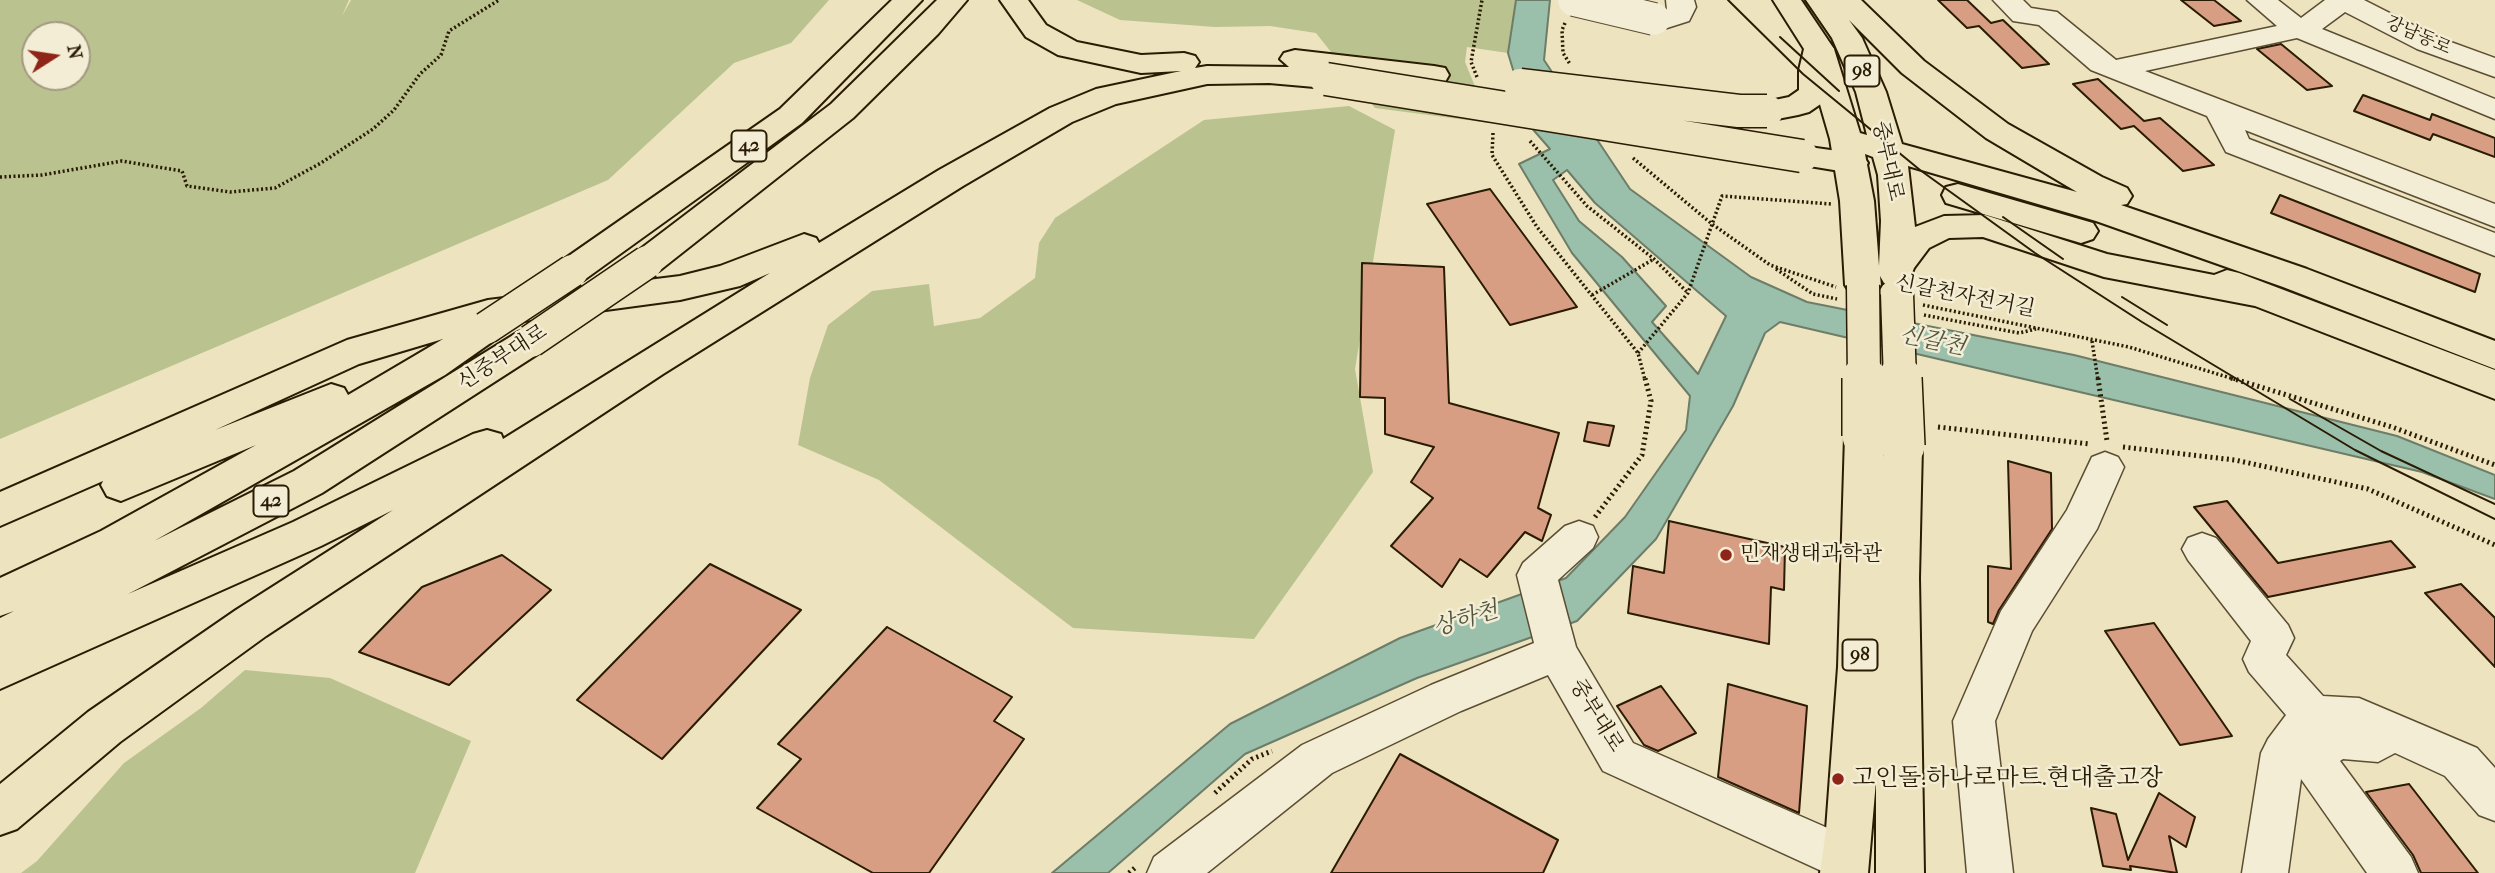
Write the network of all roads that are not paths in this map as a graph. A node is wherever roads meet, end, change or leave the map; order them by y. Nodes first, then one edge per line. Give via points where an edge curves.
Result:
1 (908, 0) edge
2 (953, 0) edge
3 (1014, 0) edge
4 (1681, 0) edge
5 (1787, 0) edge
6 (1820, 0) edge
7 (1845, 0) edge
8 (2007, 0) edge
9 (2261, 0) edge
10 (2343, 0) edge
11 (1570, 10) edge
12 (2299, 29) junction
13 (1819, 49) junction
14 (1242, 59) junction
15 (2495, 68) edge
16 (1314, 69) junction
17 (2114, 69) junction
18 (1434, 75) junction
19 (2219, 110) junction
20 (2495, 110) edge
21 (1800, 143) junction
22 (1849, 151) junction
23 (1891, 163) junction
24 (2495, 216) edge
25 (2495, 244) edge
26 (1883, 287) junction
27 (2286, 289) junction
28 (2495, 355) edge
29 (650, 364) junction
30 (432, 365) junction
31 (2495, 384) edge
32 (1902, 437) junction
33 (2099, 455) road end
34 (0, 510) edge
35 (0, 535) edge
36 (1579, 537) road end
37 (2202, 549) dead end
38 (0, 597) edge
39 (0, 639) edge
40 (1557, 652) junction
41 (0, 670) edge
42 (2312, 715) junction
43 (2495, 800) edge
44 (0, 813) edge
45 (2495, 817) edge
46 (1845, 866) edge
47 (1170, 873) edge
48 (1900, 873) edge
49 (1990, 873) edge
50 (2265, 873) edge
51 (2395, 873) edge

1 - 30 main road, 신중부대로 / 42, bridge via 791,116
2 - 39 main road, 신중부대로 / 42, bridge via 842,111 647,262 531,341 308,482
3 - 14 main road via 1036,31 1068,49 1141,64
4 - 11 street, bridge via 1679,15 1667,20
5 - 13 main road, 중부대로 / 98
6 - 23 main road, 중부대로 / 98 via 1847,38 1871,92
7 - 27 main road via 1913,67 1997,131
8 - 17 street via 2024,15 2047,18 2101,64
9 - 12 street
10 - 12 street
10 - 15 street, 강남동로 via 2427,43
12 - 17 street
12 - 20 street
13 - 18 main road, bridge via 1815,93 1798,105 1767,111
13 - 22 main road, 중부대로 / 98
14 - 16 main road
14 - 34 main road via 1122,76 1057,98 843,226 783,257 728,277 680,288 488,313 359,350
16 - 18 main road
16 - 21 main road, bridge
16 - 29 main road via 1208,75 1107,96 1061,115
17 - 19 street
18 - 21 main road, bridge
19 - 24 street
19 - 25 street via 2237,145
21 - 22 main road
22 - 23 main road
22 - 26 main road, 중부대로 / 98
23 - 26 main road, 중부대로 / 98 via 1898,221
23 - 27 main road via 2119,242
26 - 27 main road via 1917,240 1944,227 1985,226 2104,265
26 - 32 main road, 98, bridge
27 - 28 main road
27 - 31 main road
29 - 41 main road via 307,534
29 - 44 main road via 251,623 104,727
30 - 35 main road via 383,376
30 - 38 main road, 신중부대로 / 42 via 115,542
32 - 46 main road, 중부대로 / 98 via 1860,667
32 - 48 main road, 98
33 - 49 street via 2083,518 2015,623 1975,721
36 - 40 street, 중부대로 via 1537,575
37 - 42 street via 2273,639 2264,659
40 - 46 street, 중부대로 via 1618,757
40 - 47 street via 1317,759
42 - 43 street via 2359,717 2461,762
42 - 50 street via 2283,753
45 - 51 street via 2469,787 2432,758 2385,743 2335,738 2312,758

